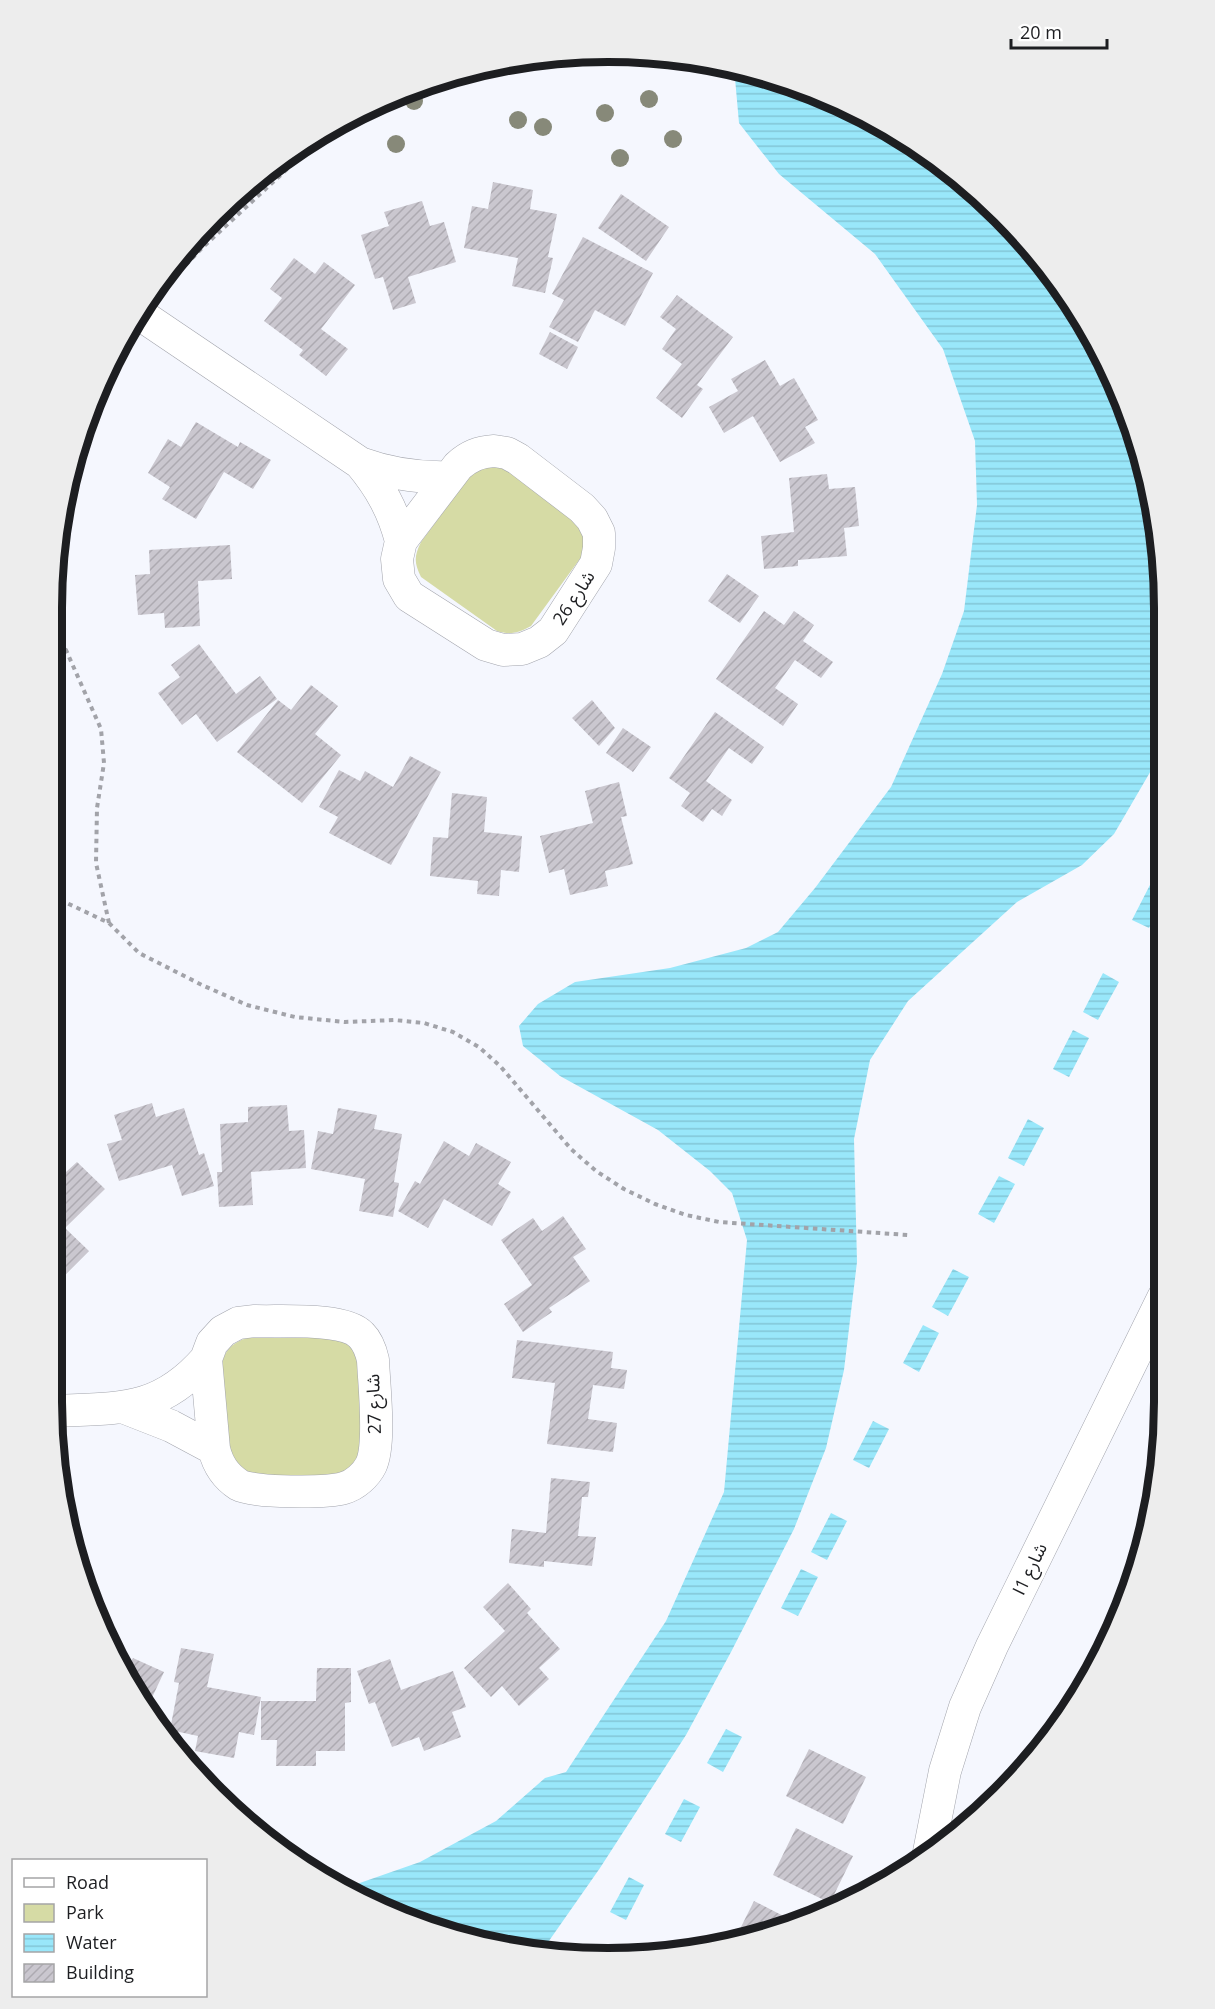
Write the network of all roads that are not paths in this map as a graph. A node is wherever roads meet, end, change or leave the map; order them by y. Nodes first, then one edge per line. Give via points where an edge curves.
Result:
1 (146, 317) edge
2 (360, 463) junction
3 (449, 477) junction
4 (401, 541) junction
5 (1154, 1316) edge
6 (206, 1359) junction
7 (125, 1408) junction
8 (62, 1410) edge
9 (214, 1449) junction
10 (931, 1841) edge

1 - 2 street, شارع 26
2 - 3 street, شارع 26 via 404,476
2 - 4 street, شارع 26 via 386,499
3 - 4 street, شارع 26
3 - 4 street, شارع 26 via 468,457 480,452 507,453 592,519 599,533 596,564 553,631 522,649 503,650 486,645 409,596 399,579 396,559
5 - 10 street, I1 شارع via 965,1707 945,1771
6 - 7 street, شارع 27 via 193,1374 162,1396
6 - 9 street, شارع 27
6 - 9 street, شارع 27 via 212,1343 223,1331 238,1323 255,1322 349,1326 361,1334 373,1360 376,1449 371,1466 345,1488 259,1490 242,1486 227,1476
7 - 8 street, شارع 27
7 - 9 street, شارع 27

